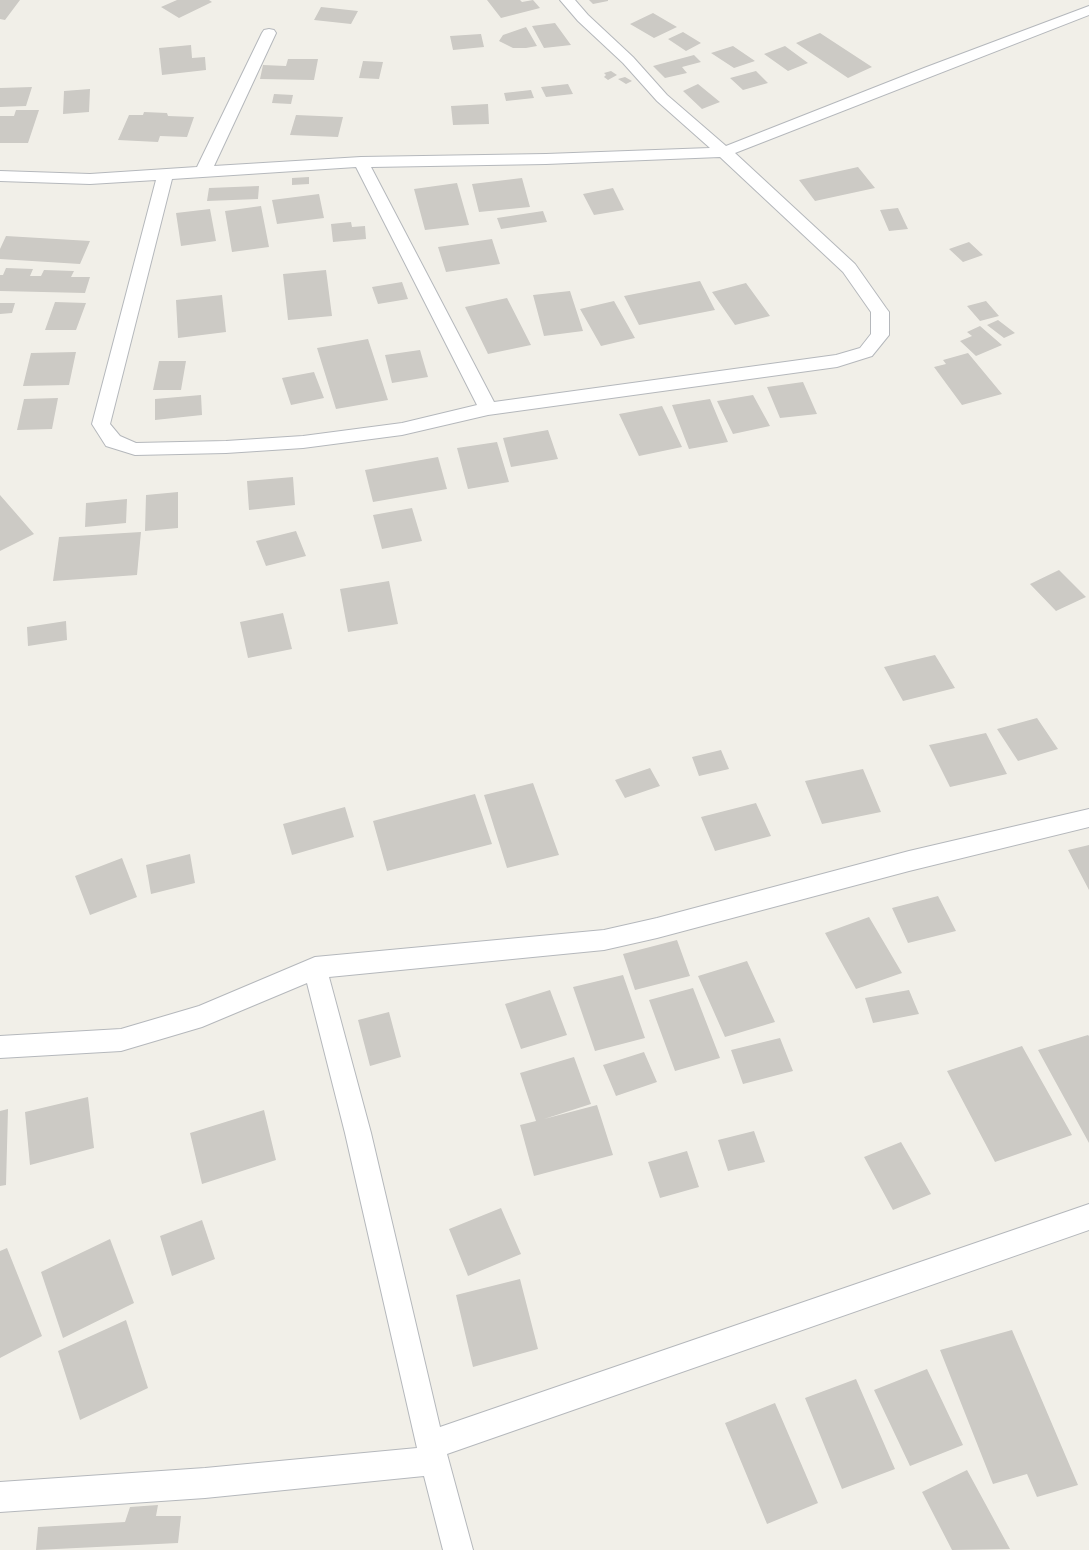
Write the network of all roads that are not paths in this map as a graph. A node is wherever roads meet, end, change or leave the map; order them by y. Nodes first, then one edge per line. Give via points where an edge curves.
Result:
1 (567, 0) edge
2 (1089, 10) edge
3 (269, 33) dead end
4 (724, 152) junction
5 (361, 162) junction
6 (203, 172) junction
7 (165, 175) junction
8 (0, 176) edge
9 (488, 409) junction
10 (1089, 818) edge
11 (315, 968) junction
12 (0, 1047) edge
13 (1089, 1217) edge
14 (432, 1453) junction
15 (0, 1497) edge
16 (458, 1550) edge

1 - 4 street via 628,60 662,98
2 - 4 street
3 - 6 street
4 - 5 street via 546,159
4 - 9 street via 854,274 880,312 880,335 866,352 837,361
5 - 6 street
5 - 9 street
6 - 7 street
7 - 8 street via 90,179
7 - 9 street via 101,424 113,441 135,449 302,442 402,428
10 - 11 street via 909,861 604,940
11 - 12 street via 202,1016 121,1040
11 - 14 street via 358,1133
13 - 14 street
14 - 15 street via 205,1483
14 - 16 street

